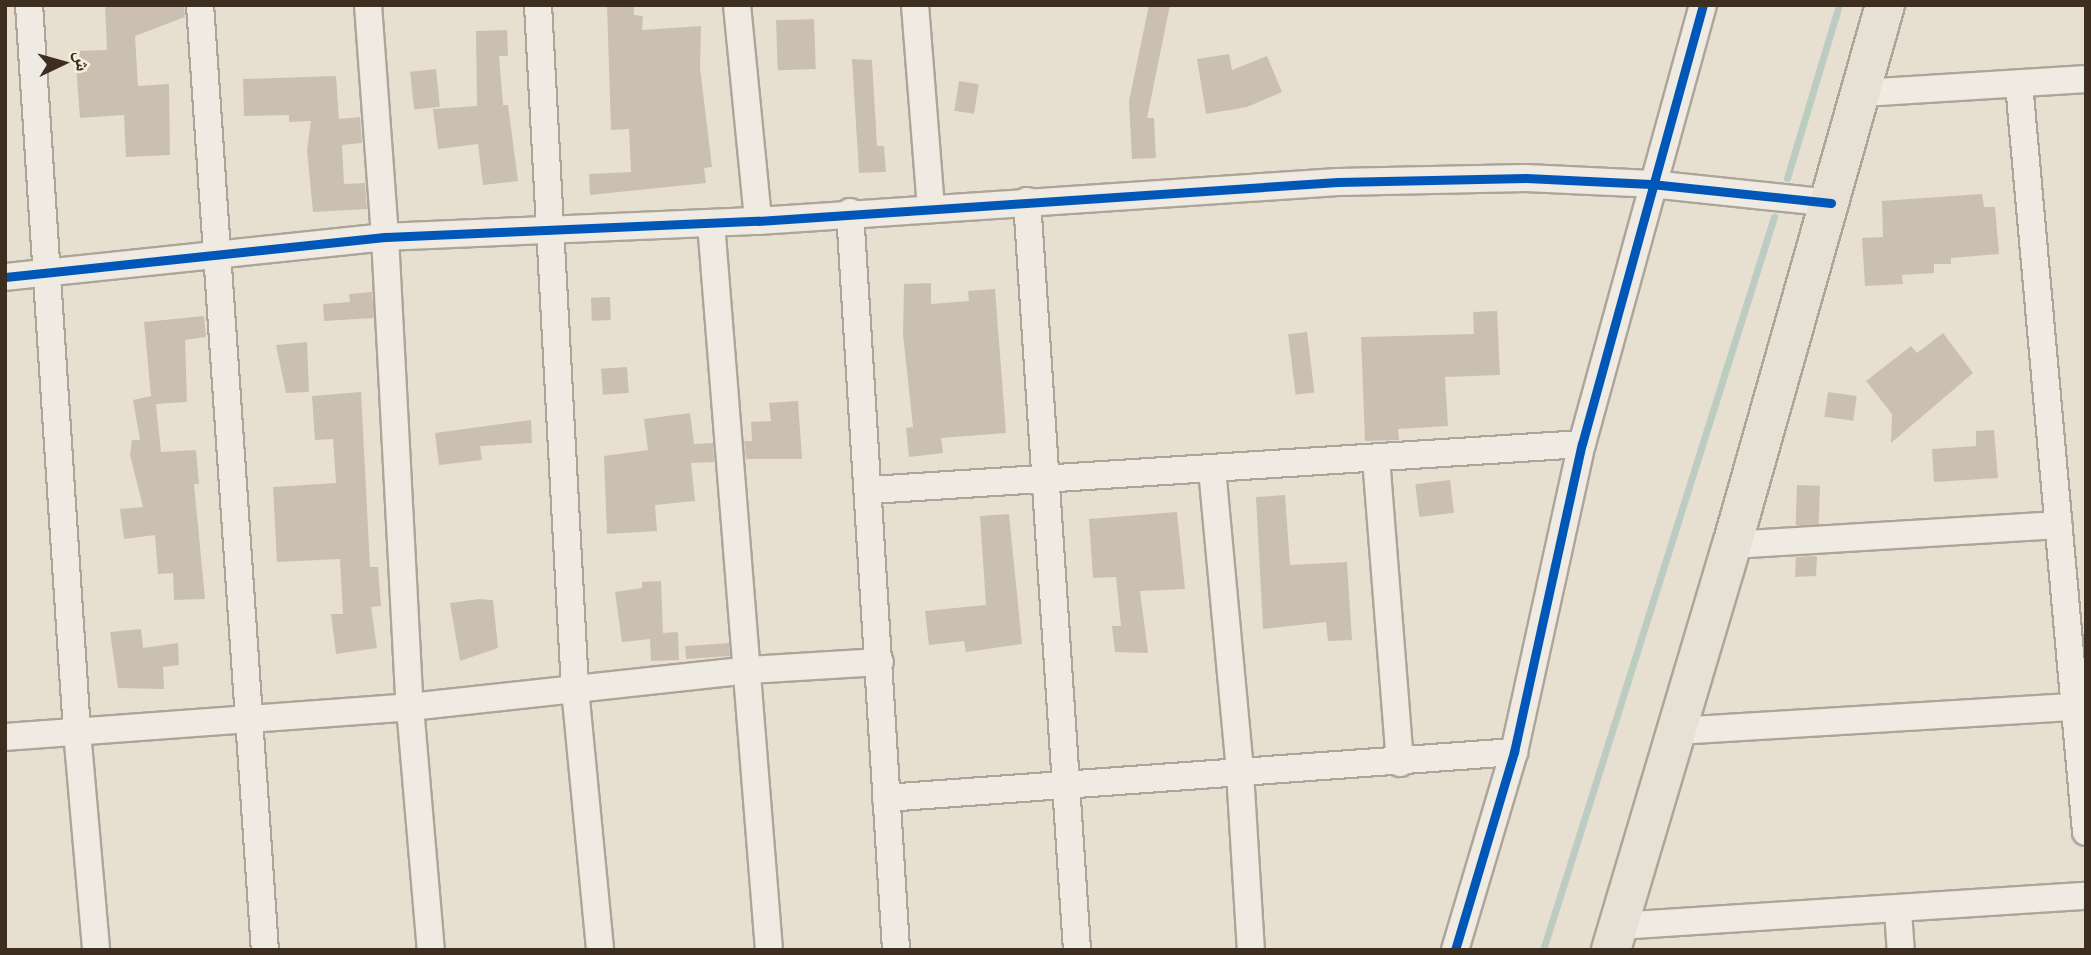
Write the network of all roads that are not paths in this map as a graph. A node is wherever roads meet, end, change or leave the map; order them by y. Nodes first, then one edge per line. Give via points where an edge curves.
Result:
1 (29, 5) edge
2 (200, 5) edge
3 (368, 5) edge
4 (538, 5) edge
5 (737, 5) edge
6 (915, 5) edge
7 (1703, 5) edge
8 (1885, 5) edge
9 (2086, 79) edge
10 (2019, 84) junction
11 (1864, 93) junction
12 (1651, 184) junction
13 (1027, 201) junction
14 (1831, 203) junction
15 (931, 207) junction
16 (850, 212) junction
17 (758, 221) junction
18 (711, 223) junction
19 (549, 229) junction
20 (386, 237) junction
21 (218, 253) junction
22 (50, 273) junction
23 (5, 277) edge
24 (1582, 444) junction
25 (1376, 458) junction
26 (1212, 469) junction
27 (1046, 478) junction
28 (870, 490) junction
29 (2058, 525) junction
30 (1732, 545) junction
31 (2077, 650) edge
32 (880, 662) junction
33 (749, 670) junction
34 (575, 689) junction
35 (410, 707) junction
36 (2074, 707) junction
37 (247, 717) junction
38 (77, 731) junction
39 (1677, 731) junction
40 (5, 737) edge
41 (1514, 752) junction
42 (1400, 763) junction
43 (1240, 772) junction
44 (1065, 785) junction
45 (886, 798) junction
46 (2086, 832) edge
47 (2086, 896) edge
48 (1898, 911) junction
49 (1614, 938) edge
50 (96, 950) edge
51 (265, 950) edge
52 (431, 950) edge
53 (600, 950) edge
54 (769, 950) edge
55 (896, 950) edge
56 (1077, 950) edge
57 (1251, 950) edge
58 (1454, 950) edge
59 (1901, 950) edge

1 - 22 street
2 - 21 street
3 - 20 street
4 - 19 street
5 - 17 street
6 - 15 street
7 - 12 street
8 - 11 main road
9 - 10 street
10 - 11 street
10 - 29 street
11 - 14 main road
12 - 13 street via 1525,178 1338,182
12 - 14 street
12 - 24 street
13 - 15 street
13 - 27 street
14 - 30 main road
15 - 16 street
16 - 17 street
16 - 28 street
17 - 18 street
18 - 19 street
18 - 33 street
19 - 20 street
19 - 34 street
20 - 21 street
20 - 35 street
21 - 22 street
21 - 37 street
22 - 23 street
22 - 38 street
24 - 25 street
24 - 41 street
25 - 26 street
25 - 42 street
26 - 27 street
26 - 43 street
27 - 28 street
27 - 44 street
28 - 32 street
29 - 30 street
29 - 31 street
30 - 39 main road
31 - 36 street
32 - 33 street
32 - 45 street
33 - 34 street
33 - 54 street
34 - 35 street
34 - 53 street
35 - 37 street
35 - 52 street
36 - 39 street
36 - 46 street
37 - 38 street
37 - 51 street
38 - 40 street
38 - 50 street
39 - 49 main road
41 - 42 street
41 - 58 street
42 - 43 street
43 - 44 street
43 - 57 street
44 - 45 street
44 - 56 street
45 - 55 street
47 - 48 street
48 - 49 street
48 - 59 street

